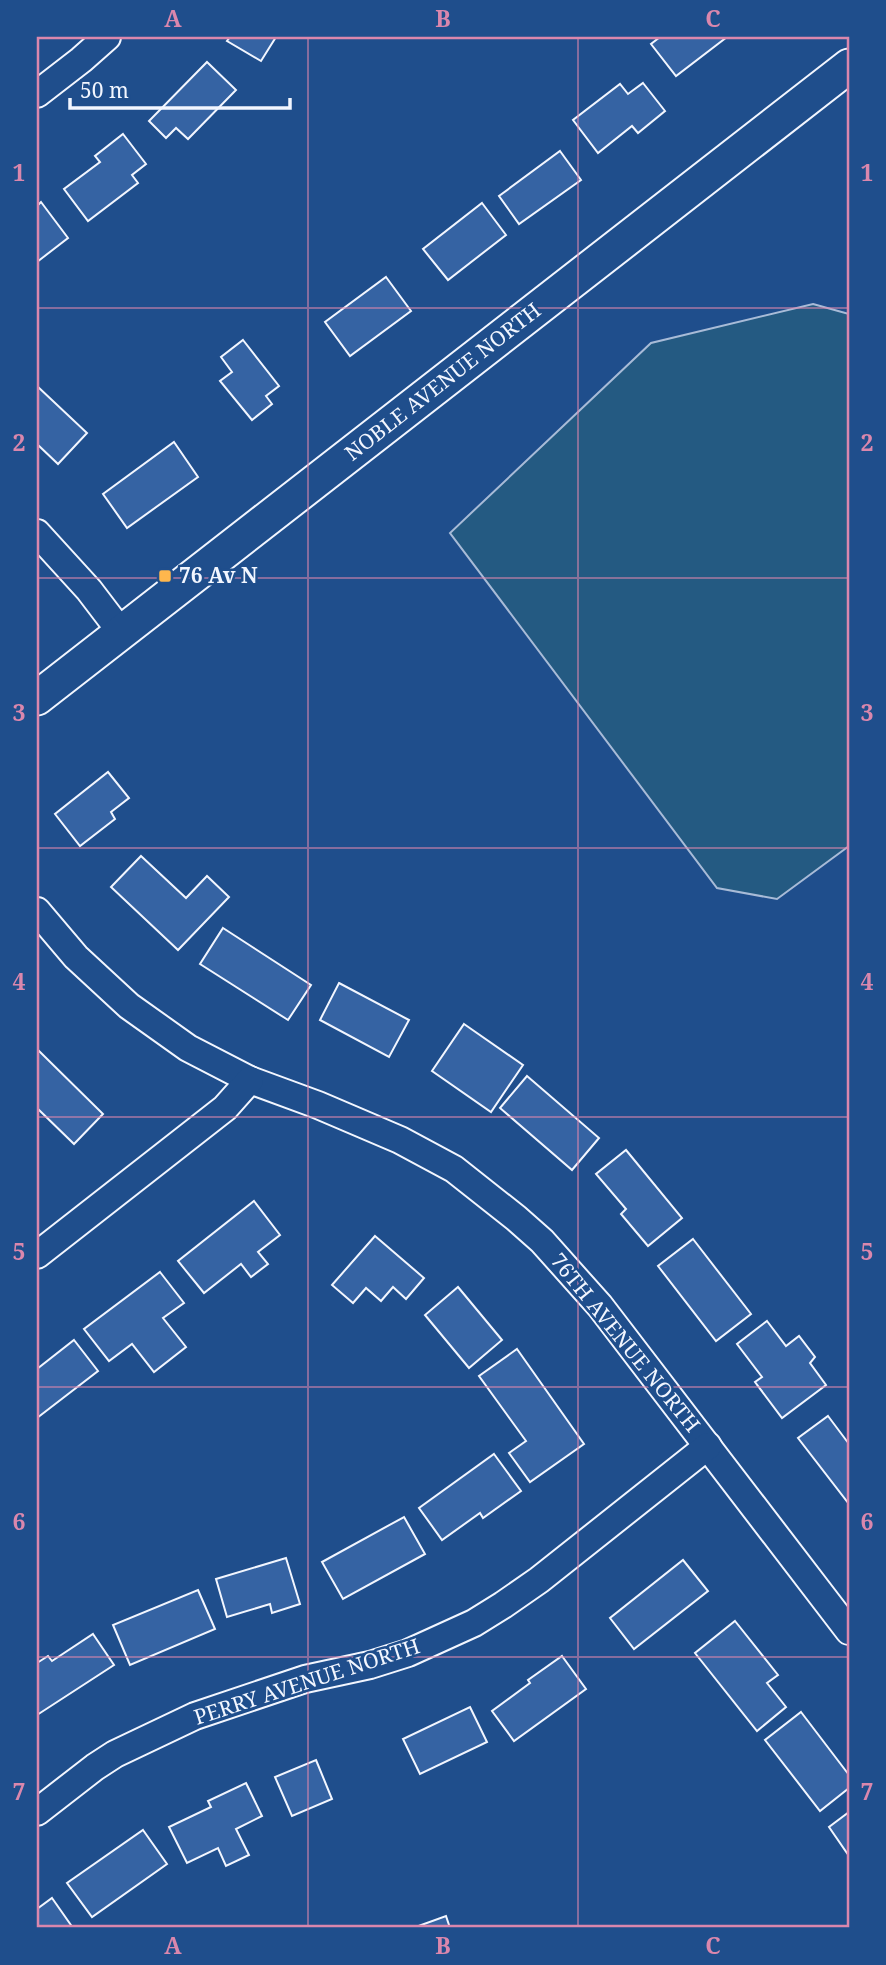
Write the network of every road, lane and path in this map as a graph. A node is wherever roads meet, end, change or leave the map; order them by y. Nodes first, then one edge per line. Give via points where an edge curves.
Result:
1 (107, 37) edge
2 (849, 66) edge
3 (37, 94) edge
4 (37, 533) edge
5 (121, 632) junction
6 (37, 698) edge
7 (37, 911) edge
8 (250, 1080) junction
9 (37, 1255) edge
10 (708, 1447) junction
11 (849, 1631) edge
12 (37, 1812) edge

1 - 3 street
2 - 5 street, NOBLE AVENUE NORTH
4 - 5 street
5 - 6 street, NOBLE AVENUE NORTH
7 - 8 street, 76TH AVENUE NORTH via 76,957 129,1006 188,1048
8 - 9 street via 225,1108
8 - 10 street, 76TH AVENUE NORTH via 400,1140 454,1169 494,1200 542,1241 600,1306
10 - 11 street, 76TH AVENUE NORTH
10 - 12 street, PERRY AVENUE NORTH via 539,1580 474,1623 408,1653 305,1679 195,1716 116,1754

